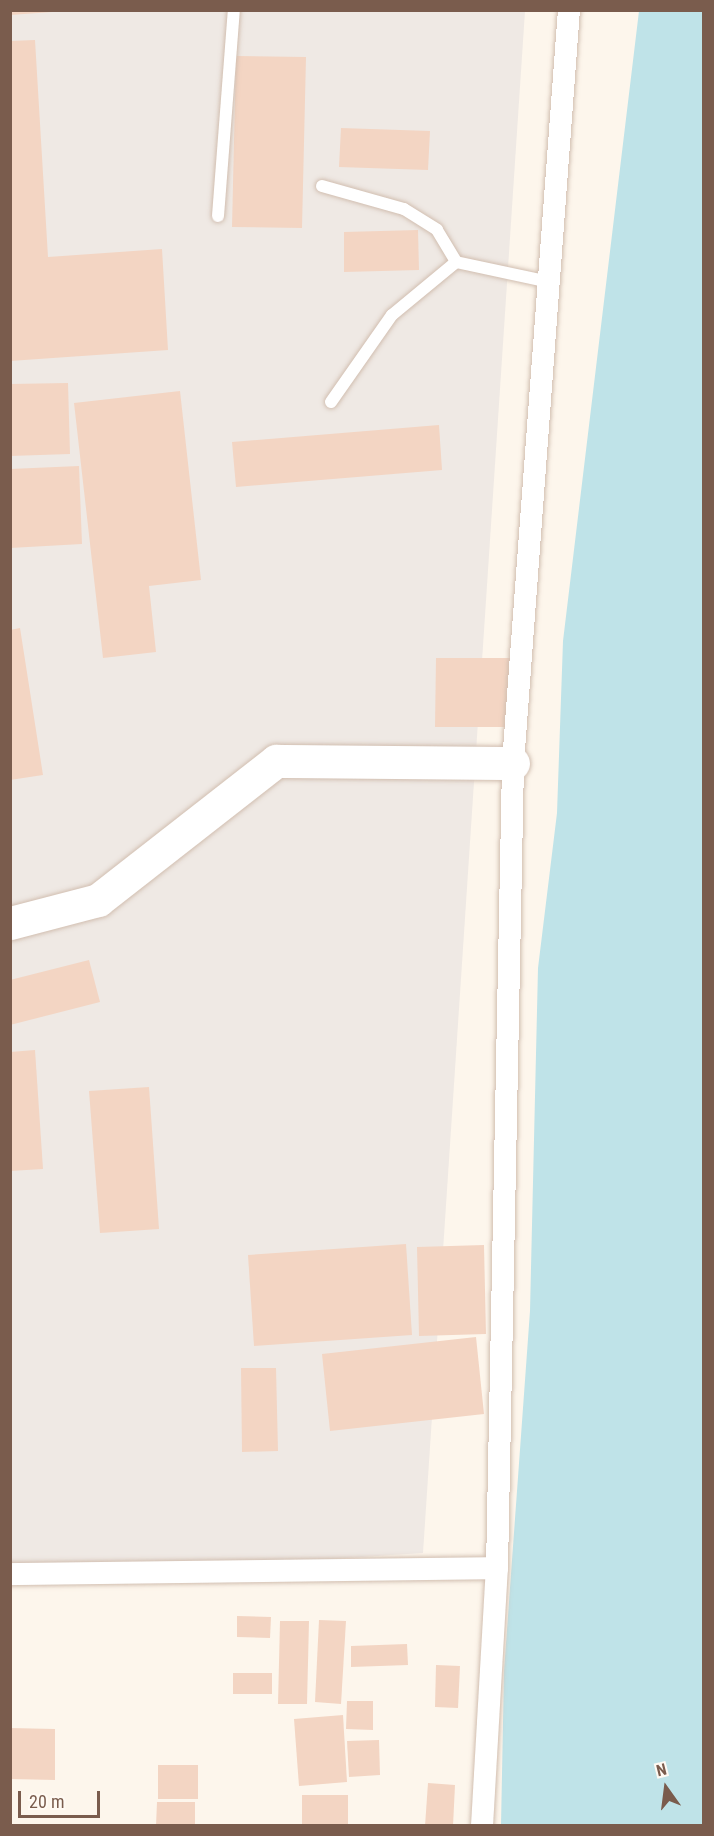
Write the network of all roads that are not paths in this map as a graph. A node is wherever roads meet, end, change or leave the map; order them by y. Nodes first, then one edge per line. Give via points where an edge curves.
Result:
1 (234, 10) edge
2 (569, 10) edge
3 (322, 186) dead end
4 (219, 216) dead end
5 (456, 262) junction
6 (549, 282) junction
7 (331, 402) dead end
8 (513, 763) junction
9 (10, 923) edge
10 (497, 1568) junction
11 (10, 1574) edge
12 (482, 1826) edge

1 - 4 lane
2 - 6 street
3 - 5 lane via 404,209 437,230
5 - 6 lane
5 - 7 lane via 393,315
6 - 8 street
8 - 9 street via 276,761 98,900
8 - 10 street
10 - 11 street
10 - 12 street

